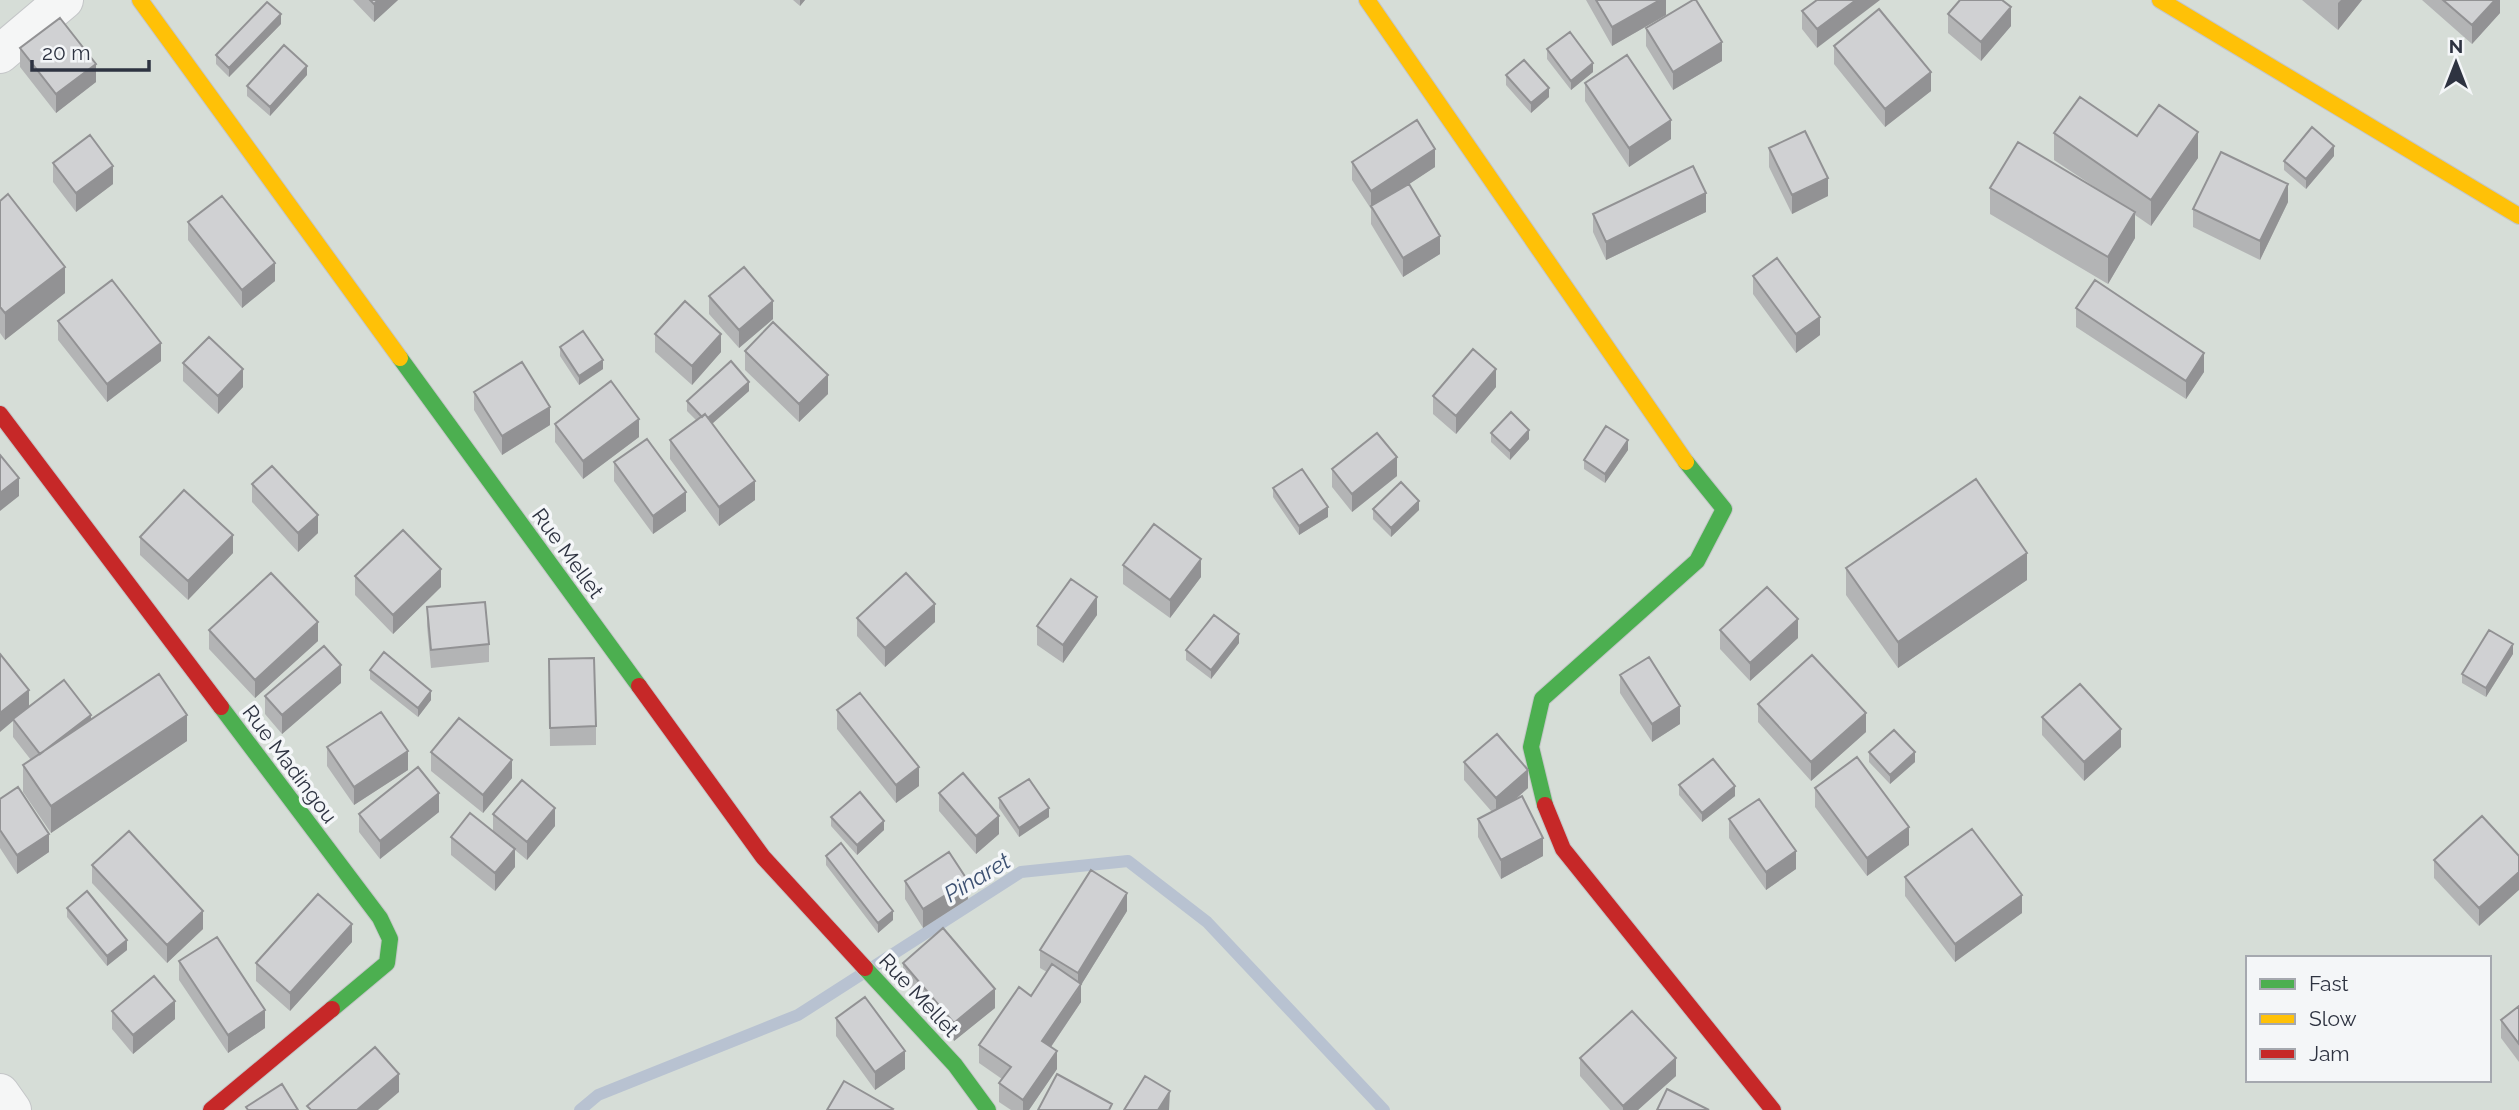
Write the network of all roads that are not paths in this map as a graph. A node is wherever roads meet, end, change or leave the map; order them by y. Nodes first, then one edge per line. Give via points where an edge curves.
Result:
1 (64, 0) edge
2 (140, 0) edge
3 (1367, 0) edge
4 (2160, 0) edge
5 (0, 54) edge
6 (2519, 216) edge
7 (0, 414) edge
8 (0, 1093) edge
9 (12, 1110) edge
10 (211, 1110) edge
11 (988, 1110) edge
12 (1773, 1110) edge

1 - 5 street
2 - 11 street, Rue Mellet via 763,857 956,1065
3 - 12 street via 1682,457 1724,509 1697,561 1542,699 1531,747 1541,792 1563,849
4 - 6 street
7 - 10 street, Rue Madingou via 380,918 390,939 387,963
8 - 9 street

